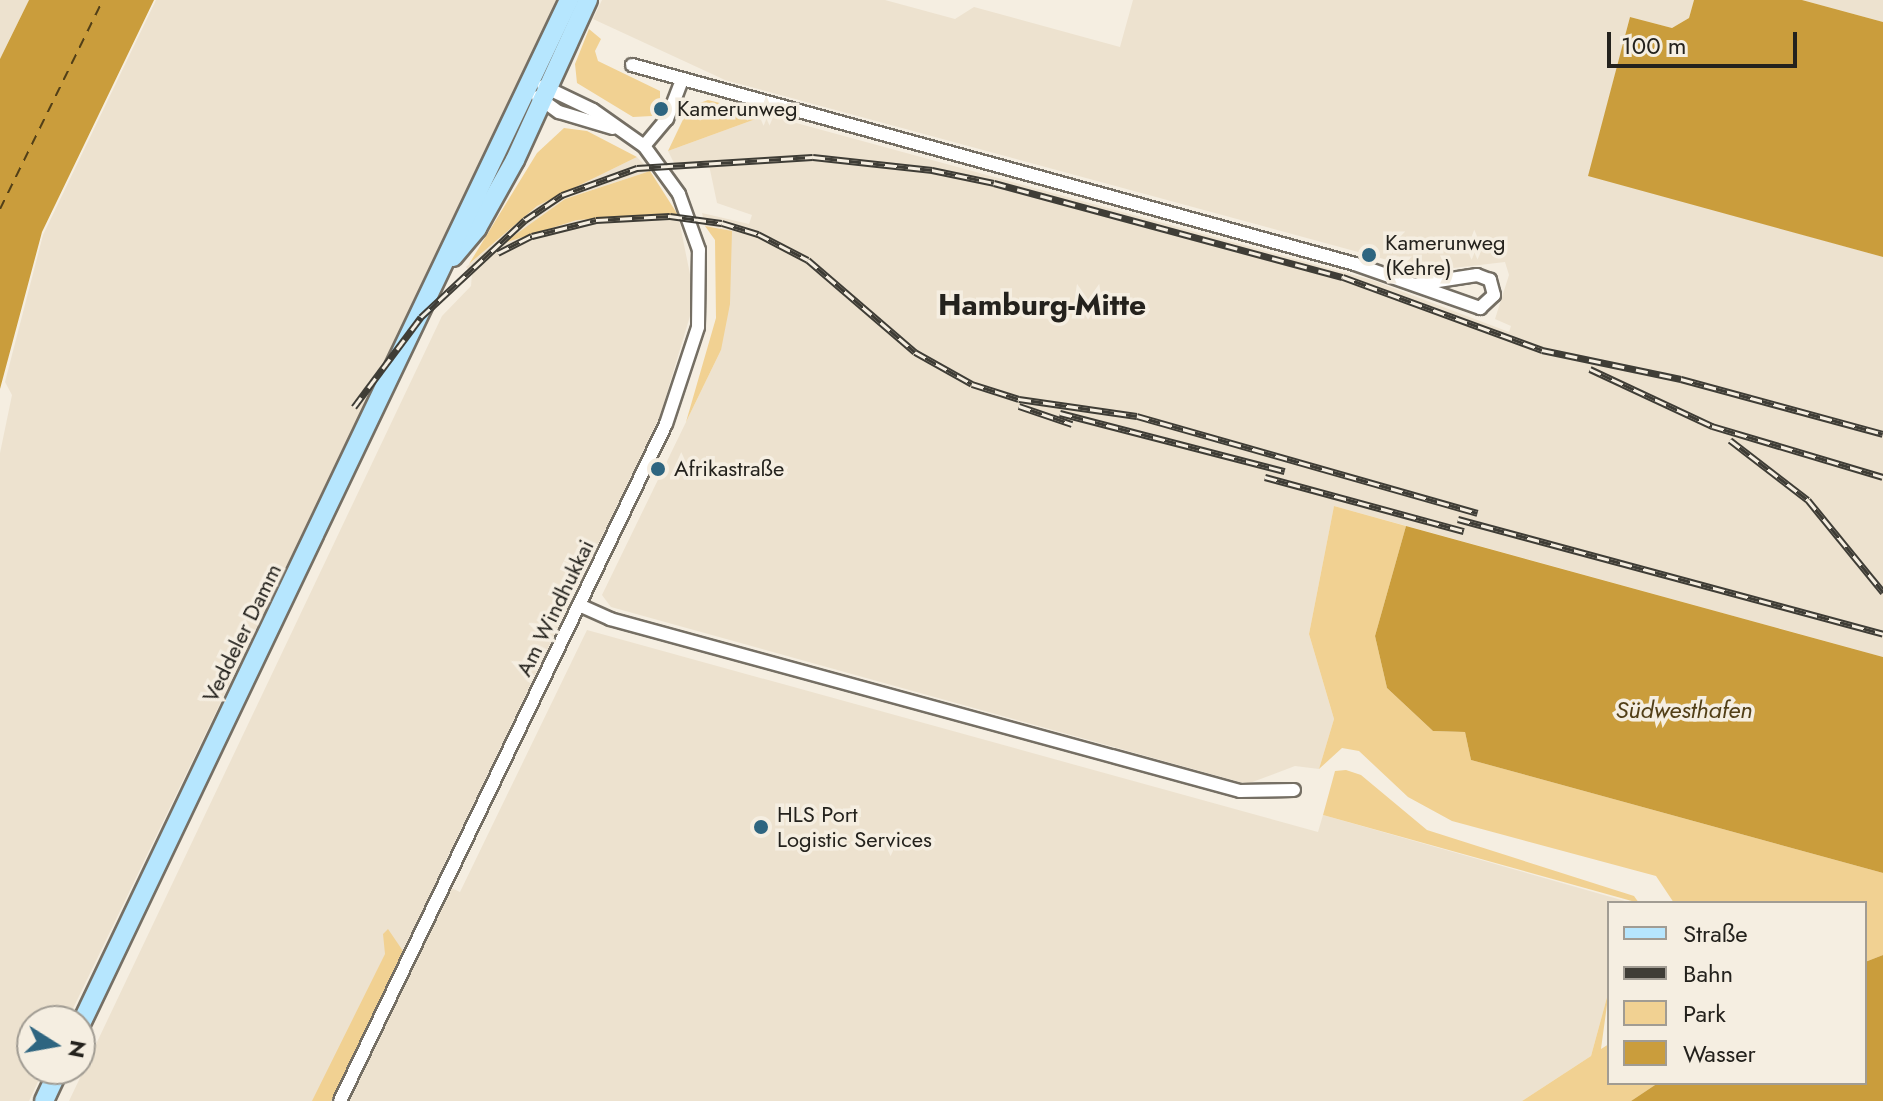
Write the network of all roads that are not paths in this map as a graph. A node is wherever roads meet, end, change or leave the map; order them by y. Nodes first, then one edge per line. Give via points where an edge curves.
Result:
1 (569, 0) edge
2 (588, 0) edge
3 (632, 65) dead end
4 (530, 80) junction
5 (682, 80) junction
6 (546, 95) junction
7 (644, 146) junction
8 (448, 262) junction
9 (1419, 284) junction
10 (579, 605) junction
11 (1294, 790) dead end
12 (90, 1005) edge
13 (340, 1101) edge

1 - 4 main road, Veddeler Damm
2 - 6 main road, Veddeler Damm
3 - 5 street
4 - 6 street
4 - 8 main road, Veddeler Damm via 462,217
5 - 7 street via 667,119
5 - 9 street
6 - 7 street, Am Windhukkai
6 - 8 main road, Veddeler Damm via 477,228
7 - 10 street, Am Windhukkai via 679,194 694,228 701,277 698,327 677,399
8 - 12 main road, Veddeler Damm
9 - 9 street via 1480,308 1491,303 1495,290 1490,280 1477,275
10 - 11 street via 610,619 1240,791
10 - 13 street, Am Windhukkai

